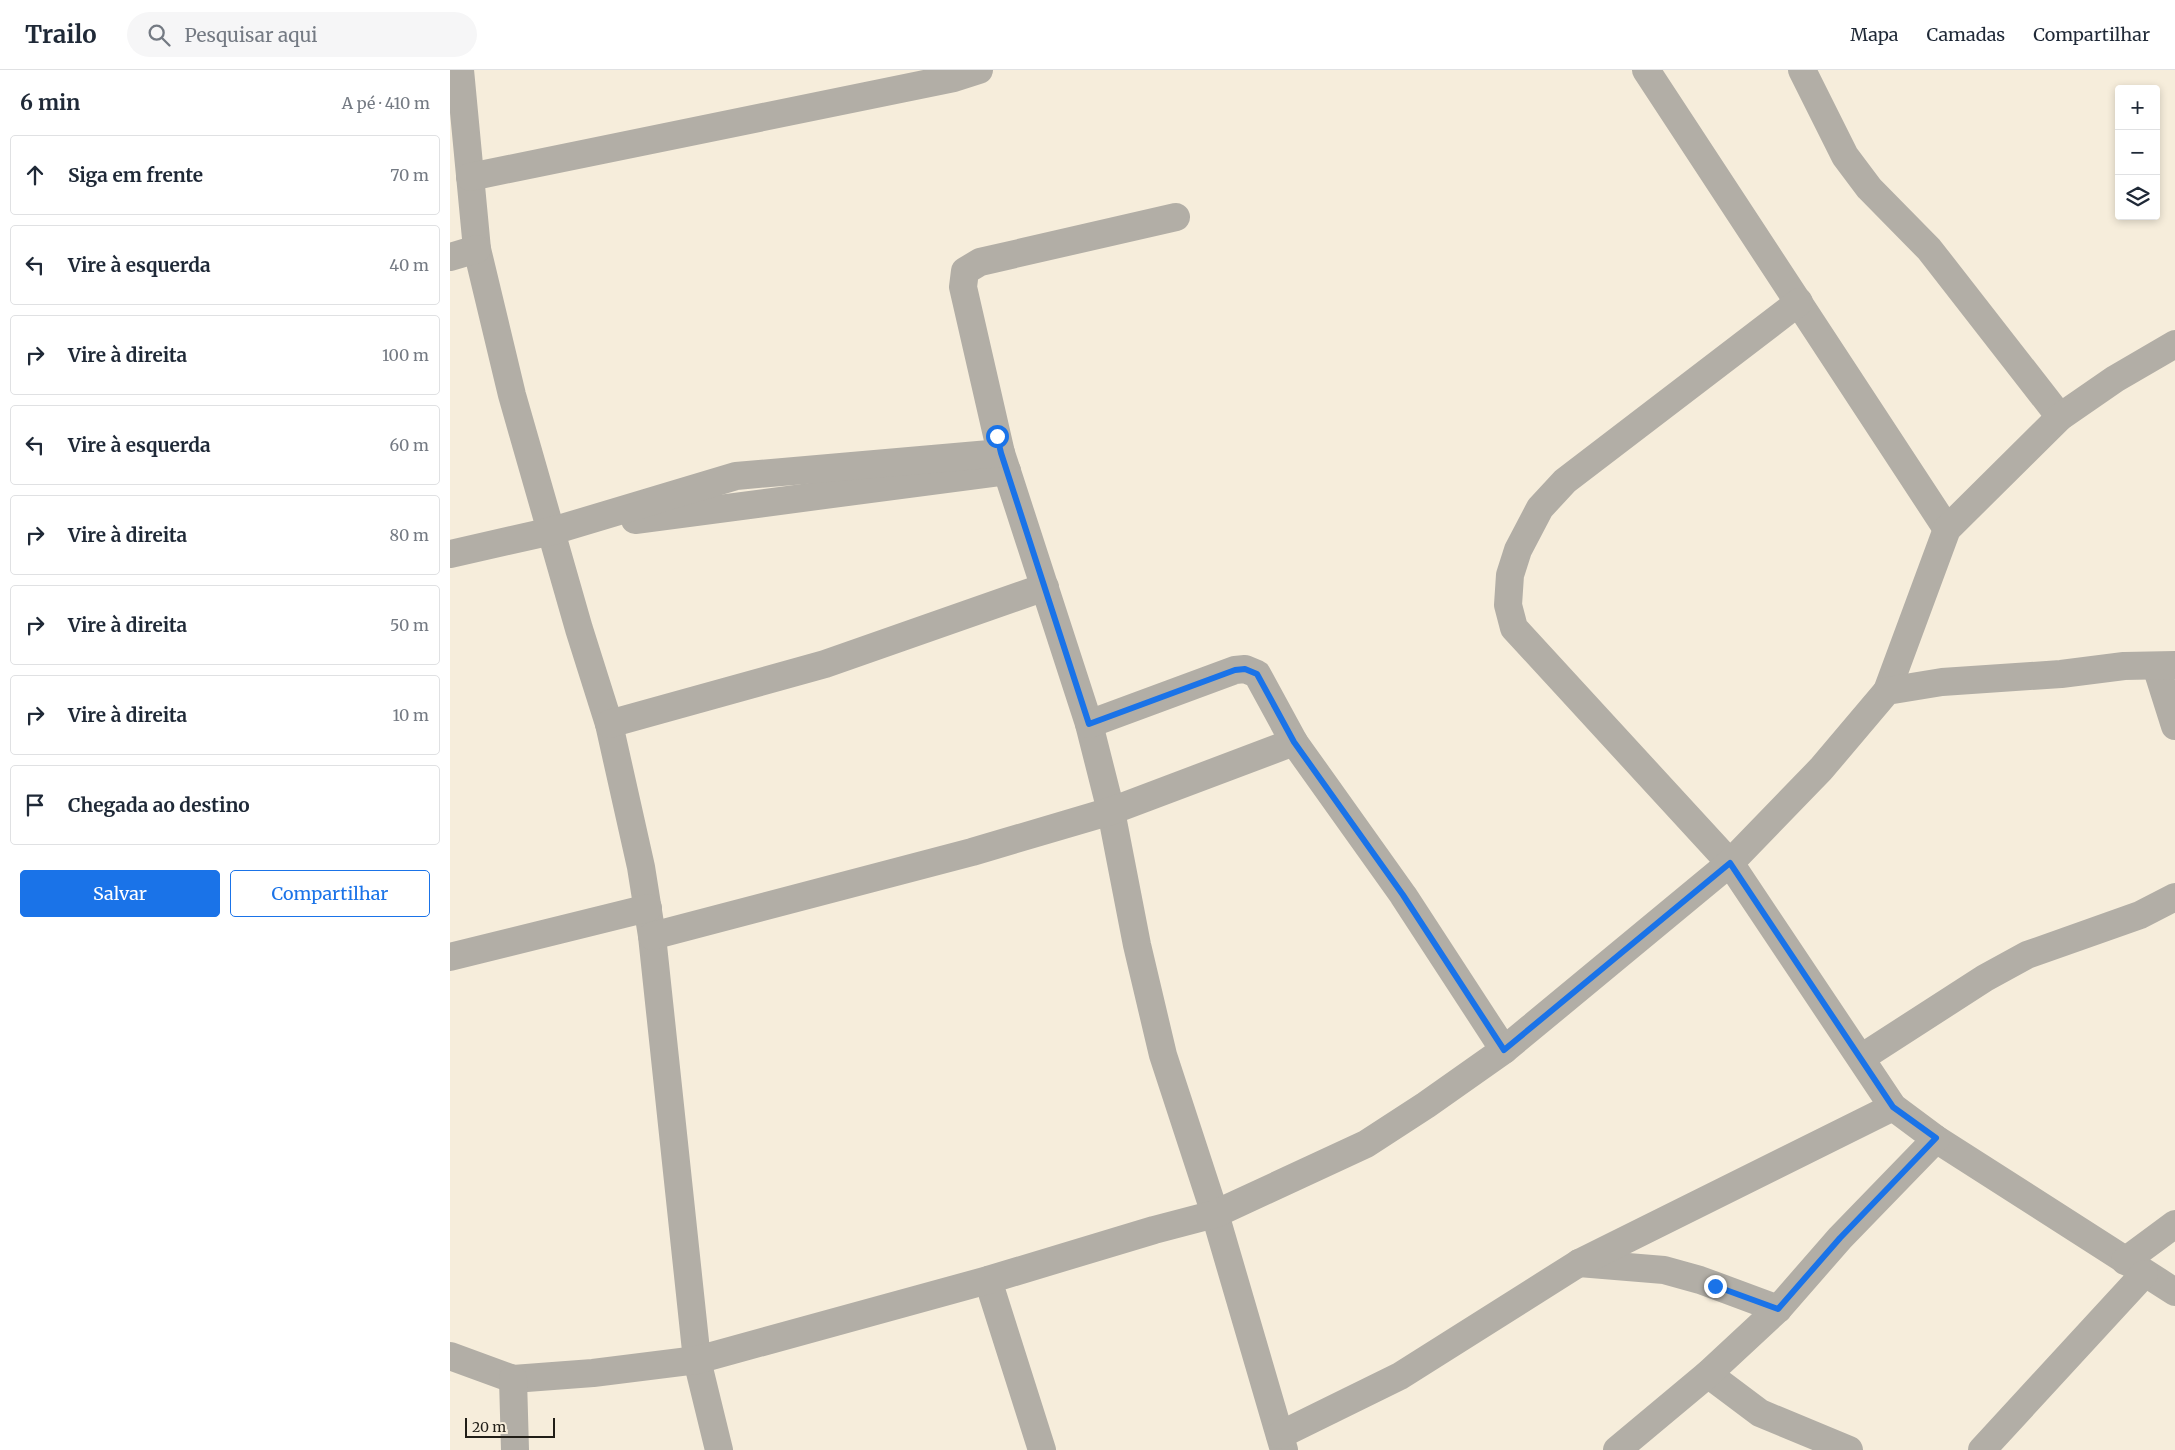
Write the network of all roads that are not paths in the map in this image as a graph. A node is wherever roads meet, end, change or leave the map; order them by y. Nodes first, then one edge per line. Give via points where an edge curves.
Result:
1 (460, 70) edge
2 (979, 70) edge
3 (1646, 70) edge
4 (1802, 70) edge
5 (470, 177) junction
6 (1176, 217) dead end
7 (477, 250) junction
8 (450, 257) edge
9 (1798, 302) junction
10 (2175, 344) edge
11 (2060, 417) junction
12 (1004, 462) junction
13 (1947, 529) junction
14 (552, 531) junction
15 (450, 554) edge
16 (1045, 587) junction
17 (2166, 666) edge
18 (1887, 691) junction
19 (609, 724) junction
20 (1089, 724) junction
21 (2175, 726) edge
22 (1294, 742) junction
23 (1111, 811) junction
24 (1730, 863) junction
25 (2175, 897) edge
26 (648, 908) junction
27 (652, 936) junction
28 (450, 957) edge
29 (1504, 1050) junction
30 (1861, 1058) junction
31 (1893, 1107) junction
32 (1936, 1138) junction
33 (1215, 1214) junction
34 (2175, 1224) edge
35 (1579, 1263) junction
36 (2135, 1267) junction
37 (988, 1280) junction
38 (2175, 1292) edge
39 (1778, 1309) junction
40 (450, 1334) edge
41 (455, 1358) edge
42 (697, 1360) junction
43 (1708, 1374) junction
44 (514, 1379) junction
45 (1282, 1443) edge
46 (515, 1450) edge
47 (719, 1450) edge
48 (1042, 1450) edge
49 (1617, 1450) edge
50 (1849, 1450) edge
51 (1982, 1450) edge

1 - 5 street
2 - 5 street via 954,78
3 - 9 street
4 - 11 street via 1845,156 1870,188 1930,250
5 - 7 street
6 - 12 street via 980,262 965,271 963,287
7 - 8 street
7 - 14 street via 512,395
9 - 13 street
9 - 24 street via 1565,481 1540,508 1528,528 1510,575 1508,604 1514,628
10 - 11 street
11 - 13 street
12 - 14 street via 736,476
12 - 16 street
13 - 18 street
14 - 15 street
14 - 19 street
16 - 19 street via 826,664
16 - 20 street
17 - 18 street via 2124,666 1942,682
17 - 21 street
18 - 24 street via 1821,768
19 - 26 street
20 - 22 street via 1245,669 1257,674
20 - 23 street
22 - 23 street
22 - 29 street via 1403,895
23 - 27 street via 972,852
23 - 33 street via 1137,945 1163,1055
24 - 29 street
24 - 30 street
25 - 30 street via 2140,915 2027,954
26 - 27 street
26 - 28 street
27 - 42 street
29 - 33 street via 1366,1144
30 - 31 street
31 - 32 street
31 - 35 street
32 - 36 street
32 - 39 street via 1840,1238
33 - 37 street
33 - 45 street
34 - 36 street
35 - 39 street via 1664,1270
35 - 45 street via 1400,1376
36 - 38 street
36 - 51 street
37 - 42 street
37 - 48 street
39 - 43 street
40 - 41 street
41 - 44 street
42 - 44 street
42 - 47 street
43 - 49 street
43 - 50 street via 1760,1413
44 - 46 street

